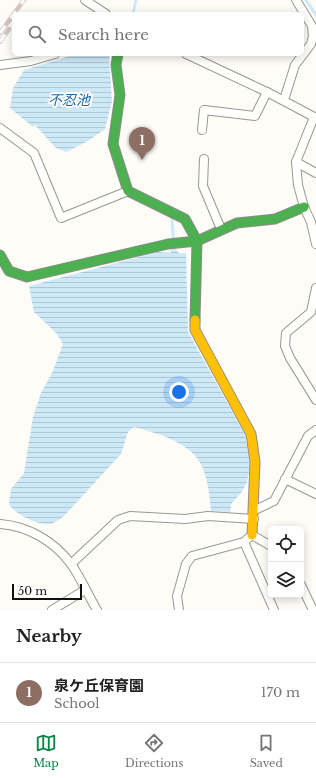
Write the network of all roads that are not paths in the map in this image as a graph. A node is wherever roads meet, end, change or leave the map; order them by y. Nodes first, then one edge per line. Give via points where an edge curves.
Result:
1 (85, 0) edge
2 (296, 0) edge
3 (102, 12) edge
4 (303, 12) edge
5 (304, 13) edge
6 (304, 53) edge
7 (48, 56) edge
8 (118, 56) edge
9 (190, 56) edge
10 (301, 56) edge
11 (0, 65) edge
12 (267, 92) junction
13 (284, 100) junction
14 (315, 118) edge
15 (0, 128) edge
16 (202, 130) dead end
17 (204, 159) dead end
18 (296, 162) junction
19 (316, 173) edge
20 (128, 191) junction
21 (304, 207) junction
22 (314, 223) edge
23 (221, 229) junction
24 (198, 241) junction
25 (316, 244) edge
26 (0, 255) edge
27 (316, 288) edge
28 (316, 400) edge
29 (316, 429) edge
30 (285, 480) junction
31 (316, 494) edge
32 (254, 515) junction
33 (0, 524) edge
34 (252, 535) junction
35 (244, 542) junction
36 (268, 544) edge
37 (70, 564) junction
38 (85, 590) junction
39 (304, 591) edge
40 (52, 610) edge
41 (97, 610) edge
42 (179, 610) edge
43 (274, 610) edge
44 (313, 610) edge

1 - 3 street
2 - 4 street
5 - 6 street via 312,26 314,36
7 - 11 street
8 - 20 street via 116,65 120,95 113,144
9 - 12 street
10 - 13 street via 295,64
12 - 13 street
12 - 16 street via 255,116 204,110
13 - 14 street
14 - 18 street
15 - 20 street via 34,153 61,218
17 - 23 street via 203,186
18 - 19 street
18 - 21 street via 298,185
20 - 24 street via 185,219
21 - 22 street
21 - 23 street via 275,219 237,223
22 - 25 street
23 - 24 street
24 - 26 street via 168,244 27,277 9,271
24 - 32 street via 195,330 251,434 255,462
27 - 28 street via 311,312 286,333 285,346
29 - 30 street via 308,436
30 - 31 street
30 - 32 street via 274,501
32 - 34 street
32 - 37 street via 185,518 130,516 118,520
33 - 37 street via 36,533
34 - 35 street
34 - 36 street
35 - 42 street via 192,556 186,564 177,596
35 - 43 street
37 - 38 street
38 - 40 street
38 - 41 street
39 - 44 street

